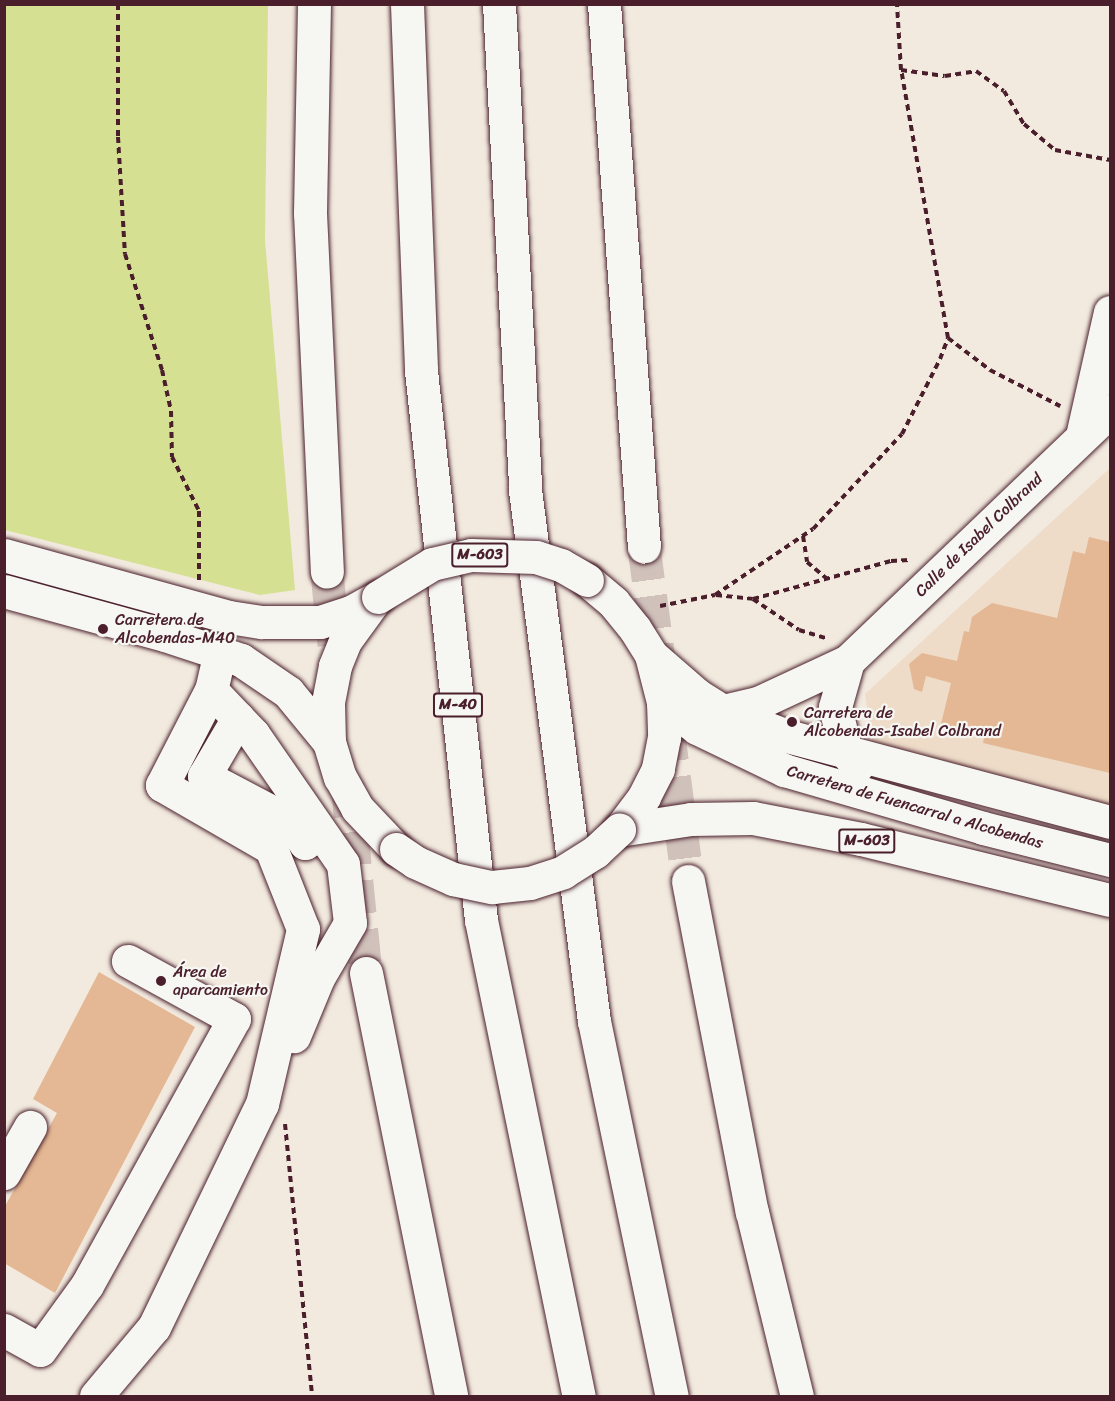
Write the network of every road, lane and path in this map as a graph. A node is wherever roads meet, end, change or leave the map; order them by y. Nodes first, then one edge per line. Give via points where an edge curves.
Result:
1 (118, 4) edge
2 (314, 4) edge
3 (407, 4) edge
4 (499, 4) edge
5 (604, 4) edge
6 (897, 4) edge
7 (901, 69) junction
8 (1110, 160) edge
9 (1110, 312) edge
10 (948, 338) junction
11 (1110, 411) edge
12 (1076, 421) junction
13 (803, 536) junction
14 (644, 547) tunnel mouth
15 (4, 555) edge
16 (909, 560) dead end
17 (327, 572) tunnel mouth
18 (828, 580) junction
19 (199, 584) dead end
20 (4, 591) edge
21 (715, 595) junction
22 (378, 597) junction
23 (753, 599) junction
24 (660, 606) dead end
25 (837, 649) junction
26 (651, 655) junction
27 (219, 656) junction
28 (211, 690) junction
29 (663, 702) junction
30 (723, 711) junction
31 (238, 718) junction
32 (329, 742) junction
33 (846, 752) junction
34 (1110, 822) edge
35 (983, 828) junction
36 (619, 830) junction
37 (321, 832) junction
38 (1110, 860) edge
39 (688, 881) tunnel mouth
40 (1110, 900) edge
41 (128, 961) dead end
42 (366, 973) tunnel mouth
43 (274, 1112) junction
44 (30, 1127) dead end
45 (4, 1173) edge
46 (4, 1330) edge
47 (96, 1396) edge
48 (312, 1396) edge
49 (451, 1396) edge
50 (579, 1396) edge
51 (672, 1396) edge
52 (797, 1396) edge

1 - 19 path via 120,188 126,254 162,370 171,411 172,457 199,511
2 - 17 main road via 310,213
3 - 50 main road, M-40 via 421,371 481,921
4 - 51 main road via 525,490 594,1021
5 - 14 main road
6 - 7 path
7 - 8 path via 945,76 976,71 1004,91 1024,124 1055,150
7 - 10 path
9 - 12 main road
10 - 12 path via 990,370 1057,406
10 - 13 path via 902,434 859,483
11 - 12 main road, Calle de Isabel Colbrand
12 - 25 main road, Calle de Isabel Colbrand
13 - 18 path via 807,562
13 - 21 path
15 - 22 main road, M-603 via 229,617 262,622 320,622 351,612
16 - 18 path via 891,561
18 - 23 path
20 - 27 main road, M-603 via 165,635
21 - 23 path
21 - 24 path
22 - 26 main road, M-603, bridge via 432,564 471,555 509,553 536,557 587,580 614,603
22 - 32 main road, M-603 via 345,641 335,666 328,702
23 - 25 path via 799,630
25 - 30 main road, Calle de Isabel Colbrand via 758,703
25 - 33 main road via 835,707
26 - 29 main road, M-603
26 - 30 main road via 697,695
27 - 28 main road
27 - 32 main road, M-603 via 242,660 265,673 288,692
28 - 31 main road
28 - 43 main road via 162,785 271,848 303,929
29 - 35 main road, Carretera de Fuencarral a Alcobendas / M-603 via 698,728 784,770
29 - 36 main road, M-603 via 664,737 658,769 644,797
30 - 33 main road via 787,736
31 - 37 main road
31 - 37 main road via 204,776 289,821 305,843
32 - 36 main road, M-603, bridge via 340,777 357,808 396,849 453,879 501,886 530,883 563,872 595,852
33 - 34 main road
33 - 35 main road via 859,769 879,783
35 - 38 main road, Carretera de Fuencarral a Alcobendas / M-603
36 - 40 main road, M-603 via 691,819 753,818 861,839
37 - 43 main road via 343,864 350,923 318,978
39 - 52 main road via 752,1212
41 - 46 main road via 234,1020 87,1285 40,1350
42 - 49 main road
43 - 47 main road via 154,1327
43 - 48 path via 284,1144
44 - 45 main road

